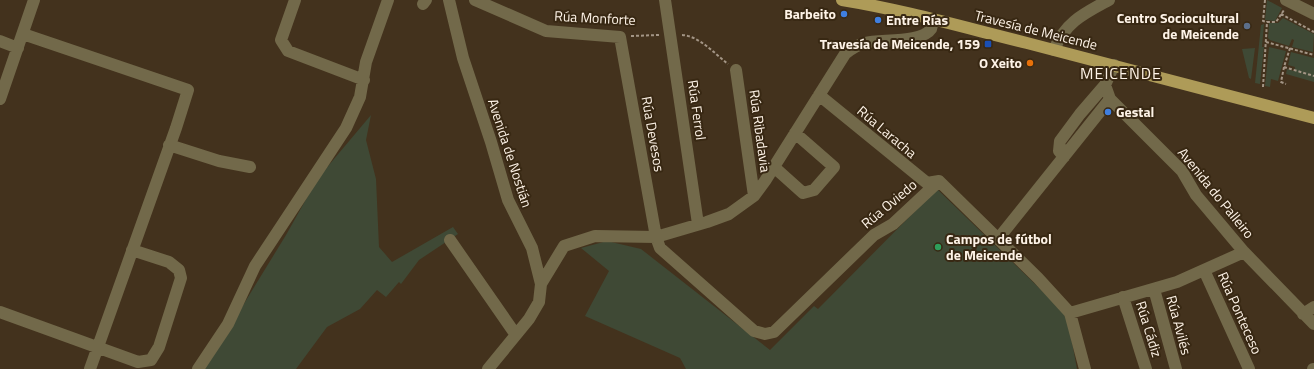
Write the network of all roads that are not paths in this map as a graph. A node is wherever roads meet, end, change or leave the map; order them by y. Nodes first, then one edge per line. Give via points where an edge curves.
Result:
1 (34, 0) edge
2 (295, 0) edge
3 (388, 0) edge
4 (449, 0) edge
5 (475, 0) edge
6 (665, 0) edge
7 (842, 0) edge
8 (1109, 0) edge
9 (1286, 0) edge
10 (869, 2) edge
11 (1314, 14) edge
12 (933, 19) junction
13 (22, 34) junction
14 (620, 37) joint
15 (0, 41) edge
16 (18, 48) junction
17 (1054, 50) junction
18 (1114, 65) junction
19 (736, 70) road end
20 (364, 80) junction
21 (1105, 85) junction
22 (819, 95) junction
23 (1110, 99) junction
24 (0, 100) edge
25 (1314, 118) edge
26 (795, 133) junction
27 (170, 145) junction
28 (1064, 156) junction
29 (250, 167) dead end
30 (774, 167) junction
31 (939, 181) junction
32 (754, 196) junction
33 (698, 224) junction
34 (656, 237) junction
35 (998, 239) junction
36 (450, 240) dead end
37 (132, 250) junction
38 (1244, 252) junction
39 (1204, 270) junction
40 (542, 284) junction
41 (1154, 289) junction
42 (1123, 297) junction
43 (1314, 306) edge
44 (0, 312) edge
45 (1070, 312) junction
46 (1303, 314) junction
47 (1314, 324) edge
48 (516, 335) junction
49 (97, 348) junction
50 (90, 369) edge
51 (198, 369) edge
52 (488, 369) edge
53 (1085, 369) edge
54 (1146, 369) edge
55 (1176, 369) edge
56 (1249, 369) edge

1 - 13 street
2 - 20 street via 281,40 288,51
3 - 20 street via 366,62
4 - 40 street, Avenida de Nostián via 463,58 508,200 532,248
5 - 14 street, Rúa Monforte via 546,31
6 - 33 street, Rúa Ferrol via 674,34
7 - 10 main road, Travesía de Meicende
8 - 17 street via 1078,18 1068,27 1059,37
9 - 11 street
10 - 12 main road, Travesía de Meicende
12 - 17 main road, Travesía de Meicende
12 - 22 street via 931,29 914,38 865,43 853,48 845,54
13 - 16 street
13 - 27 street via 188,90
14 - 34 street, Rúa Devesos
15 - 16 street
16 - 24 street
17 - 18 main road, Travesía de Meicende
18 - 21 street
18 - 25 main road, Travesía de Meicende
19 - 32 street, Rúa Ribadavia
20 - 51 street via 360,97 346,128 255,266 228,324
21 - 23 street
21 - 28 street via 1060,141 1059,151
22 - 26 street
22 - 31 street, Rúa Laracha via 927,184
23 - 28 street
23 - 38 street, Avenida do Palleiro via 1182,171 1196,195
26 - 30 street
26 - 30 street via 834,167 814,190 804,193
27 - 29 street via 219,161
27 - 37 street
28 - 35 street
30 - 32 street
31 - 34 street, Rúa Oviedo via 893,224 874,235 774,332 765,334 754,331 724,305 660,248
31 - 35 street, Rúa Oviedo
32 - 33 street via 729,214
33 - 34 street
34 - 40 street via 595,236 564,246
35 - 45 street, Rúa Oviedo
36 - 48 street
37 - 49 street
37 - 49 street via 169,262 180,270 181,278 159,347 151,360 138,362
38 - 39 street
38 - 46 street, Avenida do Palleiro
39 - 41 street
39 - 56 street, Rúa Ponteceso
40 - 48 street, Avenida de Nostián via 539,302
41 - 42 street
41 - 55 street, Rúa Avilés
42 - 45 street
42 - 54 street, Rúa Cádiz
43 - 46 street
44 - 49 street
45 - 53 street
46 - 47 street, Avenida do Palleiro
48 - 52 street, Avenida de Nostián
49 - 50 street

